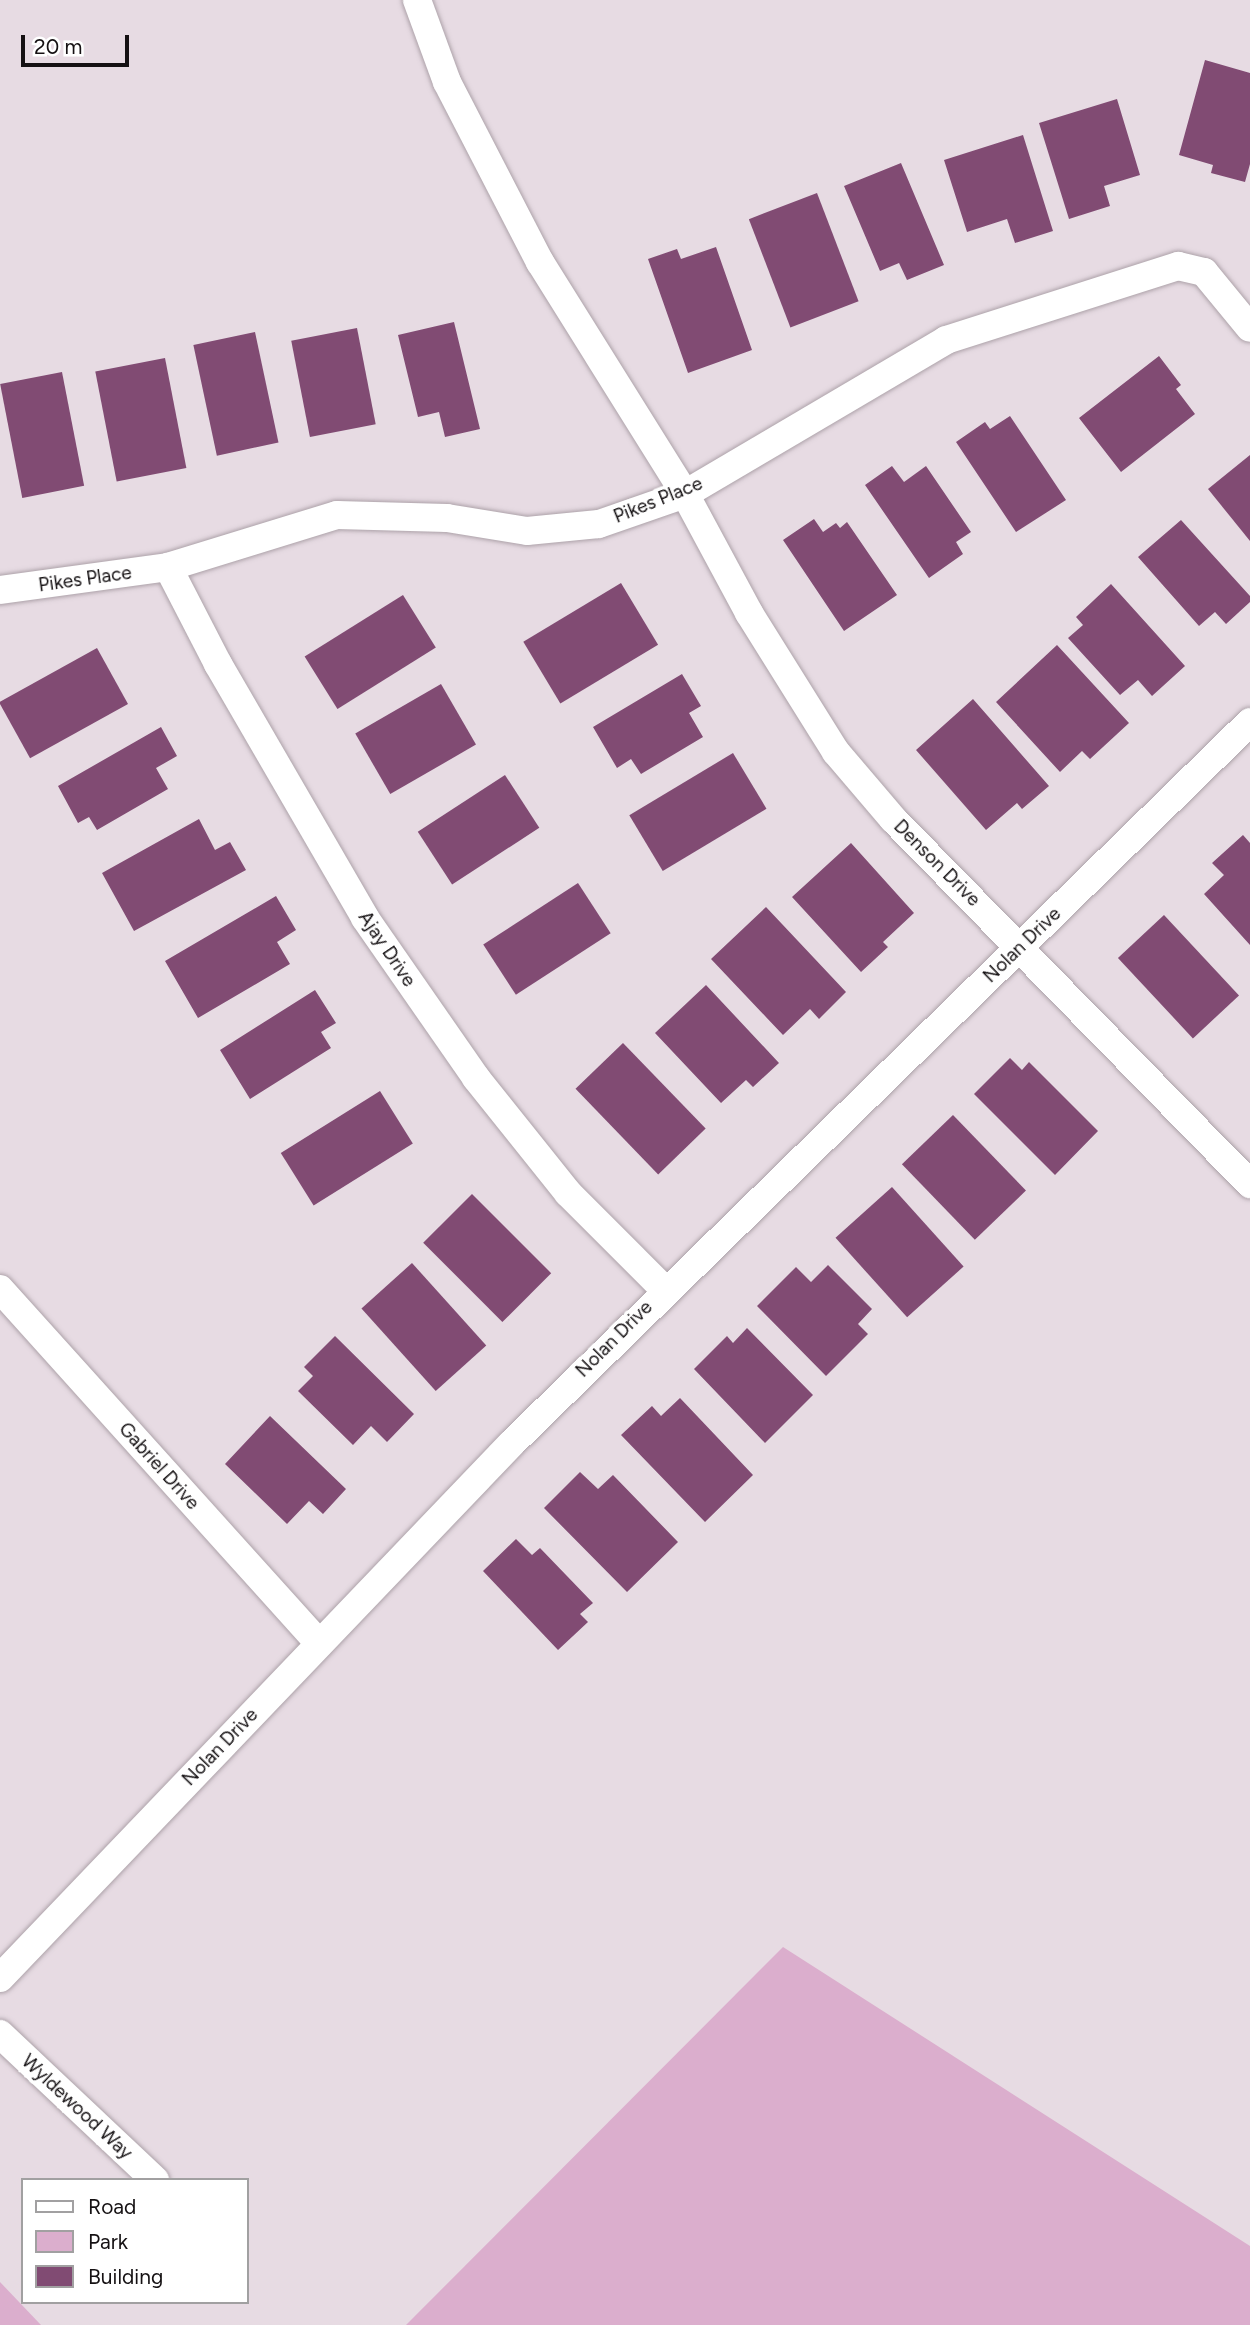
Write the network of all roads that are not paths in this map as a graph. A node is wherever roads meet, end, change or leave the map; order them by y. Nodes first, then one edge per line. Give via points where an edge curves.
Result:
1 (417, 0) edge
2 (1250, 328) edge
3 (685, 494) junction
4 (168, 567) junction
5 (0, 590) edge
6 (1250, 722) edge
7 (1022, 946) junction
8 (1250, 1184) edge
9 (0, 1289) edge
10 (664, 1289) junction
11 (319, 1643) junction
12 (0, 1978) edge
13 (0, 2034) edge
14 (153, 2178) edge

1 - 3 street, Denson Drive via 447,82 540,262
2 - 3 street, Pikes Place via 1204,272 1178,266 1130,279 946,340
3 - 4 street, Pikes Place via 599,524 527,531 447,517 337,515
3 - 7 street, Denson Drive via 749,613 836,752 893,819
4 - 5 street, Pikes Place
4 - 10 street, Ajay Drive via 218,664 381,941 476,1078 568,1193
6 - 7 street, Nolan Drive
7 - 8 street, Denson Drive
7 - 10 street, Nolan Drive
9 - 11 street, Gabriel Drive
10 - 11 street, Nolan Drive
11 - 12 street, Nolan Drive
13 - 14 street, Wyldewood Way

